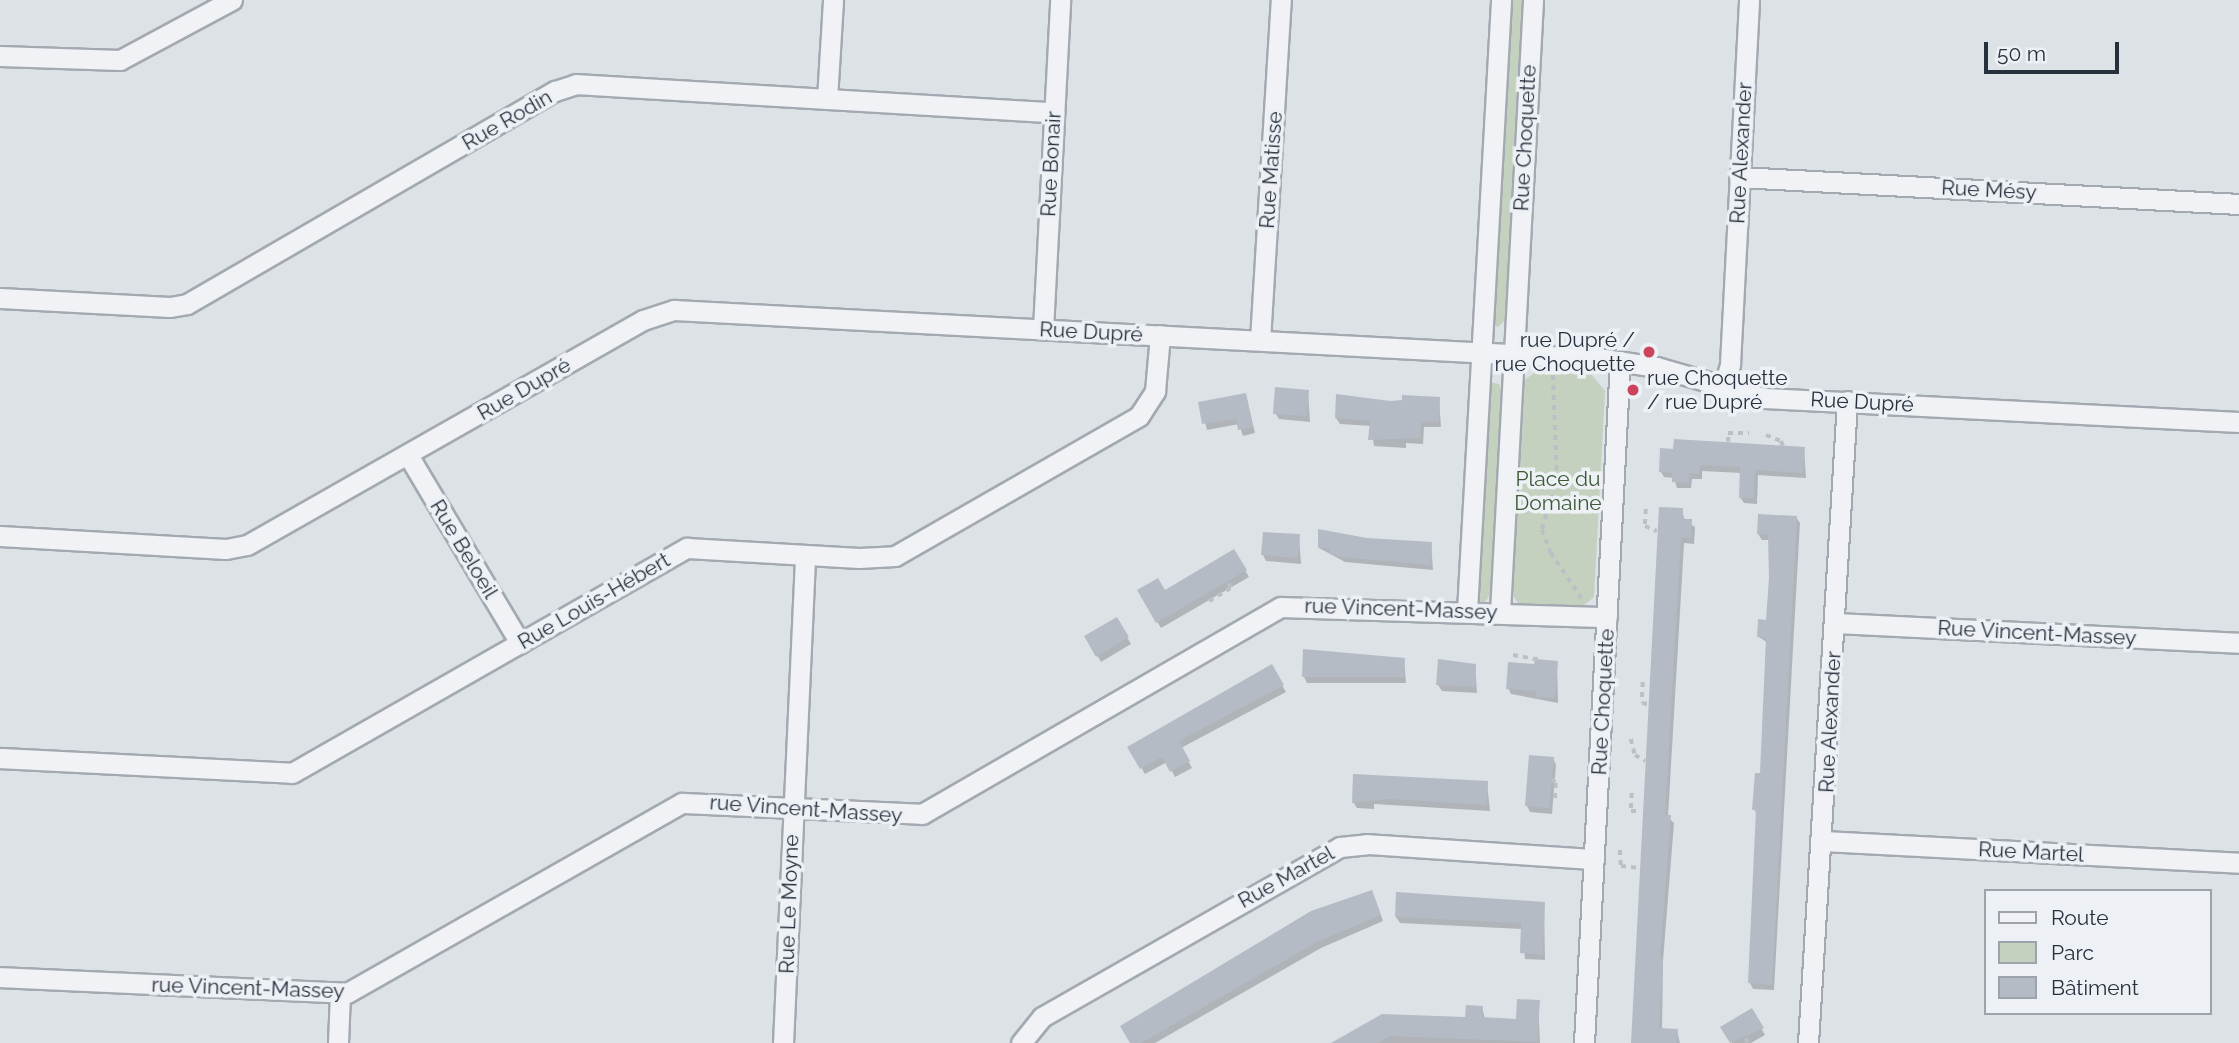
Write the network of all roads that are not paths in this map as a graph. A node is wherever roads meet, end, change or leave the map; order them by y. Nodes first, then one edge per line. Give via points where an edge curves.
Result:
1 (232, 0) edge
2 (833, 0) edge
3 (1060, 0) edge
4 (1281, 0) edge
5 (1501, 0) edge
6 (1533, 0) edge
7 (1749, 0) edge
8 (0, 57) edge
9 (827, 99) junction
10 (1054, 112) junction
11 (1739, 177) junction
12 (2239, 204) edge
13 (0, 298) edge
14 (1044, 329) junction
15 (1160, 335) junction
16 (1260, 340) junction
17 (1482, 352) junction
18 (1513, 354) junction
19 (1620, 361) junction
20 (1723, 389) junction
21 (1847, 401) junction
22 (2239, 422) edge
23 (408, 455) junction
24 (0, 536) edge
25 (805, 556) junction
26 (1467, 611) junction
27 (1500, 612) junction
28 (1607, 617) junction
29 (1835, 623) junction
30 (520, 643) junction
31 (2239, 643) edge
32 (0, 758) edge
33 (793, 808) junction
34 (1823, 841) junction
35 (1594, 859) junction
36 (2239, 863) edge
37 (0, 977) edge
38 (340, 994) junction
39 (338, 1043) edge
40 (783, 1043) edge
41 (1021, 1043) edge
42 (1584, 1043) edge
43 (1808, 1043) edge

1 - 8 street via 120,61
2 - 9 street
3 - 10 street, Rue Bonair
4 - 16 street, Rue Matisse
5 - 17 street, Rue Choquette
6 - 18 street, Rue Choquette
7 - 11 street, Rue Alexander
9 - 10 street, Rue Rodin
9 - 13 street, Rue Rodin via 576,84 555,91 187,304
10 - 14 street, Rue Bonair
11 - 12 street, Rue Mésy
11 - 20 street, Rue Alexander via 1730,364
14 - 15 street, Rue Dupré
14 - 23 street, Rue Dupré via 666,311
15 - 16 street, Rue Dupré
15 - 25 street, Rue Louis-Hébert via 1153,397 1133,420 902,553 881,558
16 - 17 street, Rue Dupré
17 - 18 street, Rue Dupré
17 - 26 street, Rue Choquette
18 - 19 street, Rue Dupré
18 - 27 street, Rue Choquette
19 - 20 street, Rue Dupré via 1665,369
19 - 28 street, Rue Choquette
20 - 21 street, Rue Dupré via 1764,398
21 - 22 street, Rue Dupré
21 - 29 street, Rue Alexander
23 - 24 street, Rue Dupré via 240,547
23 - 30 street, Rue Beloeil
25 - 30 street, Rue Louis-Hébert via 687,548
25 - 33 street, Rue Le Moyne
26 - 27 street, rue Vincent-Massey
26 - 33 street, rue Vincent-Massey via 1281,607 922,814
27 - 28 street, rue Vincent-Massey
28 - 35 street, Rue Choquette
29 - 31 street, Rue Vincent-Massey
29 - 34 street, Rue Alexander
30 - 32 street, Rue Louis-Hébert via 292,773
33 - 38 street, rue Vincent-Massey via 696,801 676,806 365,986
33 - 40 street, Rue Le Moyne
34 - 36 street, Rue Martel
34 - 43 street, Rue Alexander
35 - 41 street, Rue Martel via 1367,844 1340,847 1042,1017
35 - 42 street, Rue Choquette
37 - 38 street, rue Vincent-Massey
38 - 39 street

